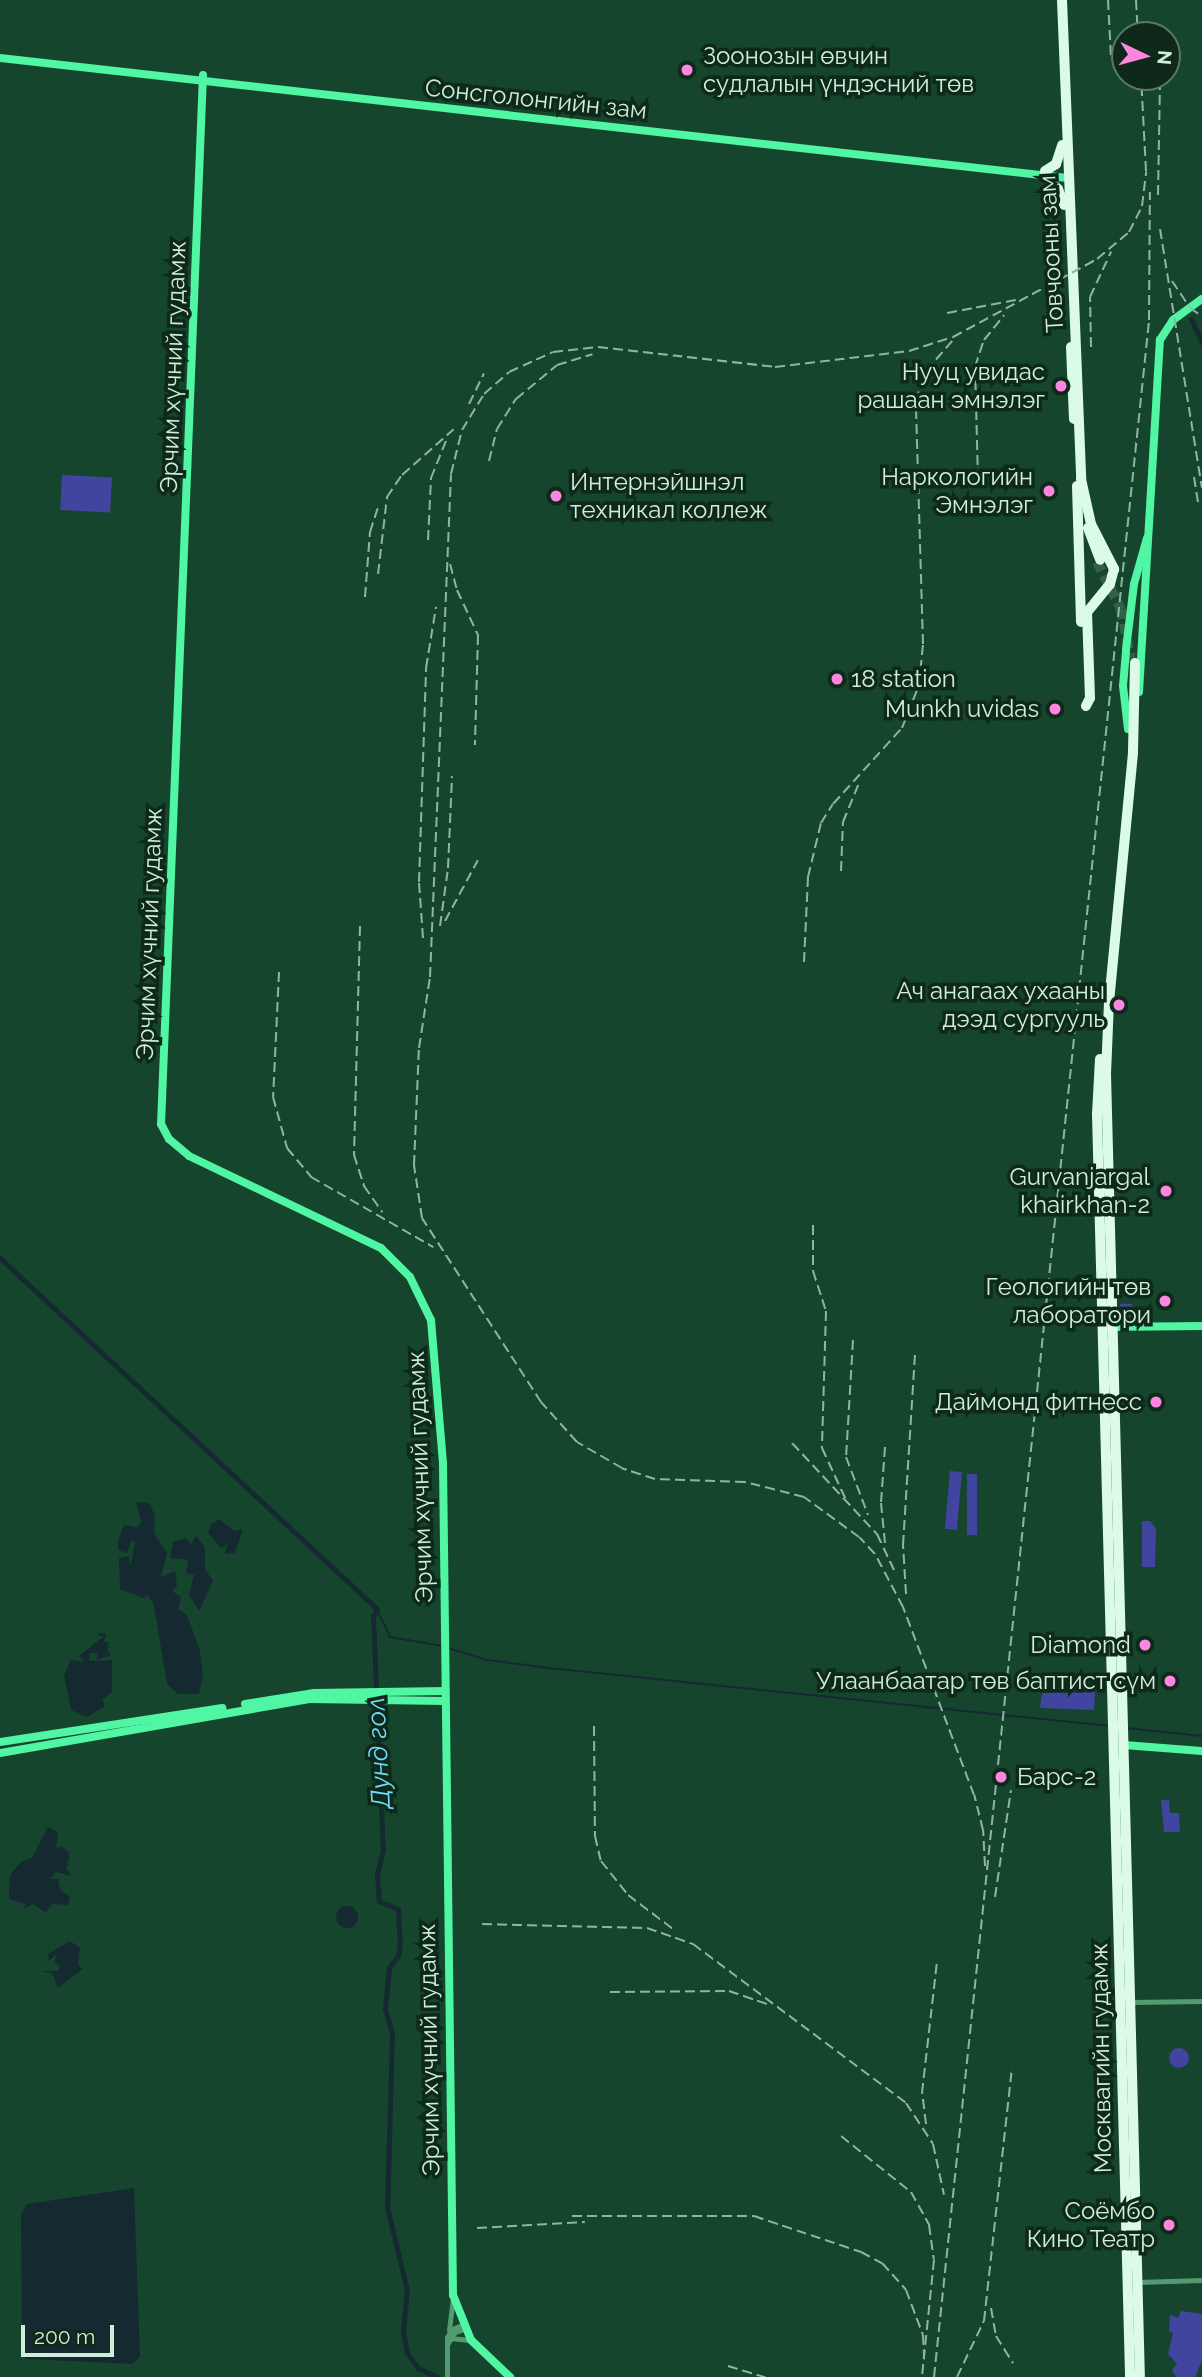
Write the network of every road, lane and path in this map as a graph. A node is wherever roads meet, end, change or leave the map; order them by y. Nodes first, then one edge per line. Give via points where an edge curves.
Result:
1 (1060, 0) edge
2 (0, 55) edge
3 (180, 78) junction
4 (203, 78) junction
5 (223, 82) junction
6 (203, 102) junction
7 (1062, 145) junction
8 (1045, 174) junction
9 (1065, 175) junction
10 (1064, 205) junction
11 (1202, 299) edge
12 (1081, 503) junction
13 (1149, 531) junction
14 (1099, 561) tunnel mouth
15 (1138, 570) junction
16 (1148, 573) junction
17 (1134, 584) junction
18 (1147, 586) junction
19 (1134, 664) tunnel mouth
20 (1130, 736) junction
21 (1202, 1327) edge
22 (1108, 1329) junction
23 (1103, 1374) junction
24 (1115, 1374) junction
25 (1113, 1537) junction
26 (366, 1694) junction
27 (445, 1696) junction
28 (23, 1738) junction
29 (1120, 1741) junction
30 (1, 1748) edge
31 (24, 1749) junction
32 (1202, 1751) edge
33 (1124, 1940) junction
34 (1202, 2001) edge
35 (1131, 2003) junction
36 (1129, 2138) junction
37 (1202, 2280) edge
38 (1138, 2281) junction
39 (453, 2295) junction
40 (463, 2327) junction
41 (449, 2336) junction
42 (471, 2340) junction
43 (1135, 2356) junction
44 (447, 2377) edge
45 (510, 2377) edge
46 (1130, 2377) edge
47 (1140, 2377) edge

1 - 7 highway, Товчооны зам
1 - 9 highway, Товчооны зам
2 - 3 main road, Сонсголонгийн зам
2 - 4 main road, Сонсголонгийн зам
3 - 4 main road, Сонсголонгийн зам
3 - 6 main road via 196,87
4 - 5 main road, Сонсголонгийн зам
4 - 6 main road, Эрчим хүчний гудамж
4 - 8 main road, Сонсголонгийн зам
5 - 6 main road via 207,90
5 - 8 main road, Сонсголонгийн зам
6 - 27 main road, Эрчим хүчний гудамж via 161,1124 169,1139 188,1156 375,1244 401,1265 423,1298 434,1334 441,1410
7 - 8 highway via 1056,164
7 - 9 highway, Товчооны зам
8 - 9 main road, Сонсголонгийн зам
8 - 10 highway via 1058,188
9 - 10 highway, Товчооны зам
9 - 12 highway, Товчооны зам
10 - 12 highway, Товчооны зам
11 - 13 main road via 1169,324 1160,340
12 - 12 highway, Товчооны зам via 1088,702 1087,612 1110,584 1114,569
12 - 14 highway
13 - 15 main road
13 - 16 main road
15 - 16 main road via 1142,576
15 - 17 main road
16 - 18 main road
17 - 18 main road via 1141,580
17 - 20 main road via 1123,686
18 - 20 main road
19 - 20 highway
20 - 22 highway via 1103,1061
21 - 22 main road
22 - 23 highway
22 - 24 highway
23 - 24 highway via 1108,1369
23 - 25 highway
24 - 25 highway
25 - 29 highway, Москвагийн гудамж
26 - 27 main road
26 - 28 main road via 271,1699
26 - 31 main road via 271,1704
27 - 39 main road, Эрчим хүчний гудамж
28 - 30 main road
28 - 31 main road via 19,1745
29 - 32 main road
29 - 33 highway, Москвагийн гудамж
30 - 31 main road
33 - 35 highway, Москвагийн гудамж
33 - 36 highway, Москвагийн гудамж
34 - 35 street
35 - 36 highway, Москвагийн гудамж
36 - 38 highway, Москвагийн гудамж
36 - 43 highway, Москвагийн гудамж
37 - 38 street
38 - 43 highway, Москвагийн гудамж
39 - 40 main road, Эрчим хүчний гудамж
39 - 41 street
40 - 41 street
40 - 42 main road, Эрчим хүчний гудамж
41 - 42 street
41 - 44 street
42 - 45 main road, Эрчим хүчний гудамж
43 - 46 highway, Москвагийн гудамж
43 - 47 highway, Москвагийн гудамж

